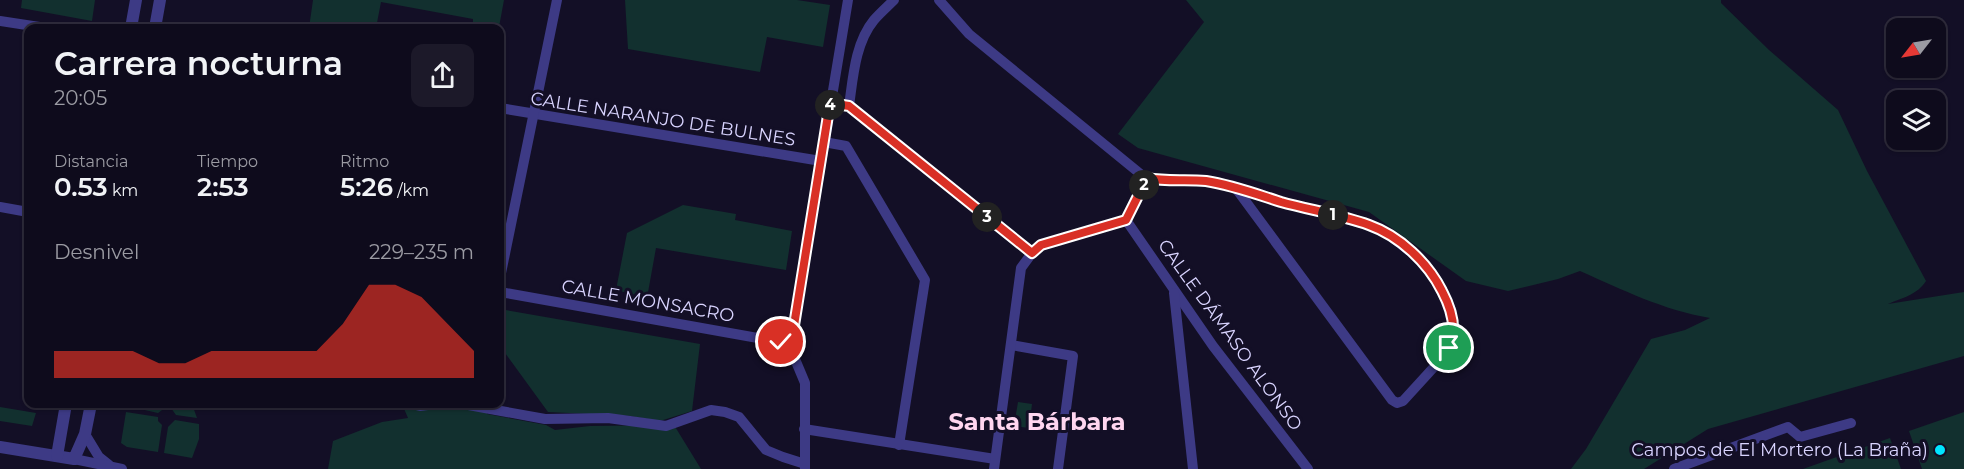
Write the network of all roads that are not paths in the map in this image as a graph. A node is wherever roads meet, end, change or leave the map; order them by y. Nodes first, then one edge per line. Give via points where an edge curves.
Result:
1 (136, 0) edge
2 (160, 0) edge
3 (557, 0) edge
4 (848, 0) edge
5 (894, 0) edge
6 (939, 0) edge
7 (0, 21) edge
8 (132, 24) edge
9 (156, 24) edge
10 (24, 25) edge
11 (830, 103) junction
12 (849, 106) junction
13 (504, 109) edge
14 (534, 114) junction
15 (824, 142) junction
16 (821, 161) junction
17 (1147, 178) junction
18 (1235, 187) junction
19 (0, 207) edge
20 (24, 211) edge
21 (1126, 220) junction
22 (1032, 253) junction
23 (504, 259) edge
24 (1174, 290) junction
25 (504, 293) edge
26 (791, 344) junction
27 (1011, 345) junction
28 (65, 408) edge
29 (90, 408) edge
30 (486, 408) edge
31 (1851, 423) dead end
32 (804, 429) junction
33 (85, 434) junction
34 (899, 445) junction
35 (0, 447) edge
36 (57, 456) junction
37 (74, 459) junction
38 (994, 464) edge
39 (805, 467) edge
40 (117, 468) edge
41 (1058, 469) edge
42 (1193, 469) edge
43 (1308, 469) edge
44 (1674, 469) edge

1 - 8 street
2 - 9 street
3 - 14 street
4 - 11 street
5 - 12 street via 865,34
6 - 17 street via 969,34
7 - 10 street
11 - 12 street
11 - 15 street
12 - 22 street
13 - 14 street, CALLE NARANJO DE BULNES
14 - 16 street, CALLE NARANJO DE BULNES
14 - 23 street
15 - 16 street
15 - 34 street via 846,146 925,280
16 - 26 street
17 - 18 street via 1206,181
17 - 21 street
18 - 18 street via 1392,400 1403,400 1452,341 1450,310 1436,279 1416,256 1369,225
19 - 20 street
21 - 22 street via 1041,245
21 - 24 street, CALLE DÁMASO ALONSO
22 - 27 street via 1022,268
24 - 42 street
24 - 43 street, CALLE DÁMASO ALONSO
25 - 26 street, CALLE MONSACRO
26 - 32 street via 805,383
27 - 38 street
27 - 41 street via 1074,356
28 - 36 street
29 - 33 street
30 - 39 street via 545,419 608,418 666,426 711,410 725,412 739,417 766,450
31 - 44 street via 1800,437 1788,427
32 - 34 street
32 - 39 street
33 - 37 street
33 - 40 street via 99,457
34 - 38 street
35 - 36 street
36 - 37 street
37 - 40 street

